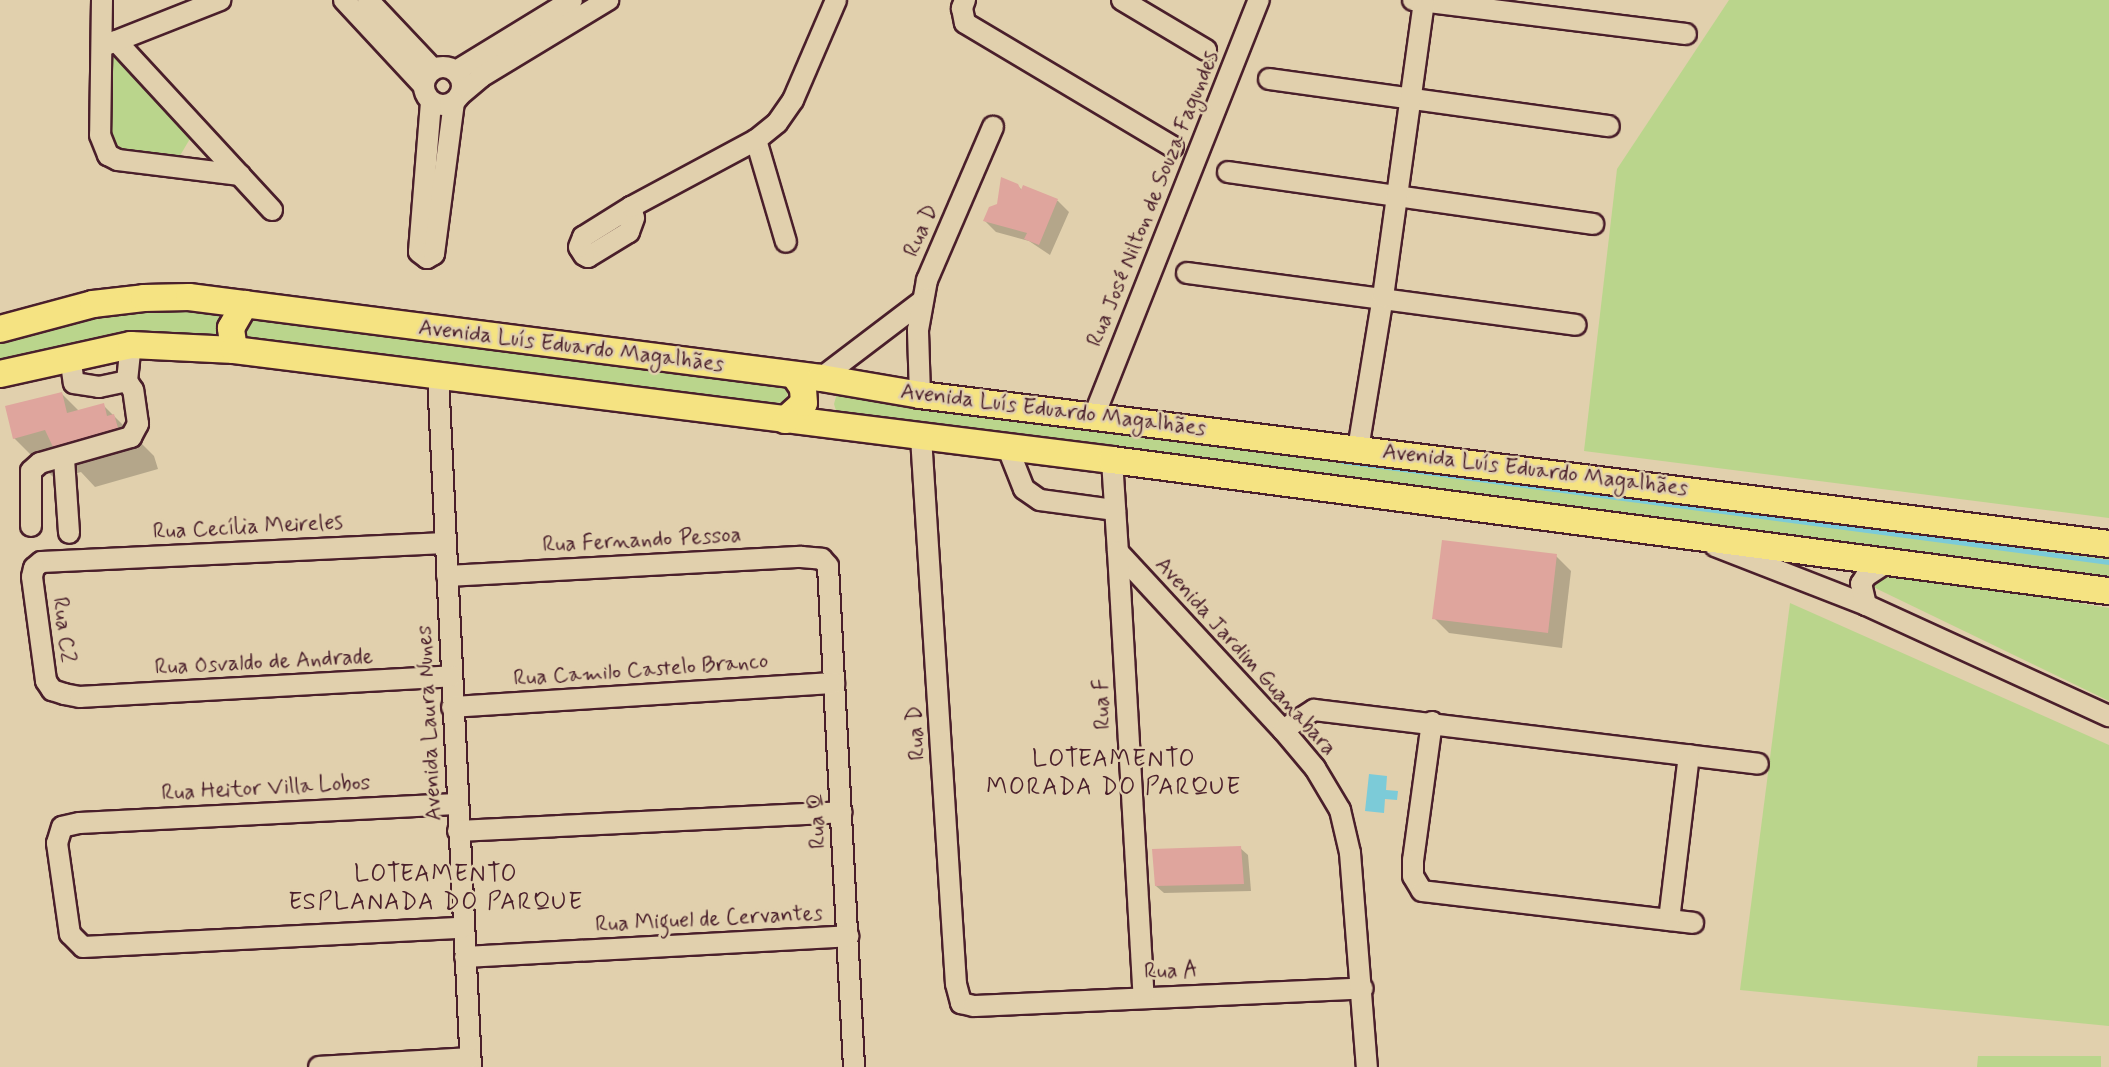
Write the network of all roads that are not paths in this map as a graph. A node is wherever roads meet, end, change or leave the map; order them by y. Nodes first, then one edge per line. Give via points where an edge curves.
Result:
1 (102, 0) edge
2 (220, 0) edge
3 (344, 0) edge
4 (368, 0) edge
5 (572, 0) edge
6 (608, 0) edge
7 (836, 0) edge
8 (965, 0) edge
9 (1122, 0) edge
10 (1259, 0) edge
11 (1419, 1) edge
12 (1686, 34) dead end
13 (109, 43) junction
14 (1206, 50) dead end
15 (456, 71) junction
16 (1269, 79) dead end
17 (429, 85) junction
18 (458, 98) junction
19 (1412, 99) junction
20 (1609, 126) dead end
21 (993, 127) dead end
22 (756, 140) junction
23 (1173, 147) dead end
24 (1228, 172) dead end
25 (240, 175) junction
26 (1398, 196) junction
27 (631, 207) dead end
28 (272, 210) dead end
29 (1593, 224) dead end
30 (786, 242) dead end
31 (1187, 273) dead end
32 (1383, 297) junction
33 (921, 302) junction
34 (245, 304) junction
35 (1576, 325) dead end
36 (0, 329) edge
37 (131, 345) junction
38 (234, 350) junction
39 (70, 356) junction
40 (0, 374) edge
41 (438, 376) junction
42 (795, 376) junction
43 (821, 378) junction
44 (127, 381) junction
45 (871, 388) junction
46 (920, 395) junction
47 (1094, 416) junction
48 (785, 420) junction
49 (860, 430) junction
50 (921, 438) junction
51 (1007, 446) junction
52 (1358, 449) junction
53 (64, 459) junction
54 (1112, 459) junction
55 (1115, 510) junction
56 (31, 526) dead end
57 (69, 533) dead end
58 (1697, 539) junction
59 (445, 543) junction
60 (2109, 544) edge
61 (1118, 552) junction
62 (54, 562) joint
63 (1886, 563) junction
64 (830, 573) joint
65 (447, 576) junction
66 (2109, 591) edge
67 (1866, 605) junction
68 (451, 676) junction
69 (834, 684) junction
70 (80, 697) joint
71 (452, 707) junction
72 (2109, 716) edge
73 (1432, 722) junction
74 (1283, 730) junction
75 (1689, 755) junction
76 (1758, 764) dead end
77 (456, 804) junction
78 (842, 812) junction
79 (459, 831) junction
80 (1669, 920) junction
81 (1693, 923) dead end
82 (462, 928) junction
83 (848, 936) junction
84 (465, 957) junction
85 (1363, 988) junction
86 (1144, 997) junction
87 (982, 1006) joint
88 (470, 1062) edge
89 (319, 1067) edge
90 (854, 1067) edge
91 (1367, 1067) edge

1 - 13 street
2 - 13 street
3 - 17 street
4 - 17 street
5 - 15 street
6 - 18 street via 481,77
7 - 22 street via 793,100 777,123
8 - 23 street via 964,22
9 - 14 street
10 - 47 street, Rua José Nilton de Souza Fagundes
11 - 12 street
11 - 19 street
13 - 25 street
13 - 25 street via 100,135 108,155 118,160
15 - 17 street via 444,66
15 - 18 street via 463,86
16 - 19 street
17 - 18 street via 443,105
17 - 18 street via 419,252 427,258 434,254
19 - 20 street
19 - 26 street
21 - 33 street, Rua D
22 - 27 street
22 - 30 street
24 - 26 street
25 - 28 street
26 - 29 street
26 - 32 street
31 - 32 street
32 - 35 street
32 - 52 street
33 - 43 street
33 - 46 street, Rua D
34 - 36 main road, Avenida Luís Eduardo Magalhães via 189,297 144,298 93,304
34 - 38 main road via 231,328
34 - 42 main road, Avenida Luís Eduardo Magalhães
37 - 38 main road, Avenida Luís Eduardo Magalhães
37 - 39 main road, Avenida Luís Eduardo Magalhães
37 - 44 street
38 - 41 main road, Avenida Luís Eduardo Magalhães
39 - 40 main road, Avenida Luís Eduardo Magalhães
39 - 44 street via 74,383 84,388
41 - 48 main road, Avenida Luís Eduardo Magalhães
41 - 59 street, Avenida Laura Nunes
42 - 43 main road, Avenida Luís Eduardo Magalhães
42 - 48 main road via 803,388 804,403
43 - 45 main road, Avenida Luís Eduardo Magalhães
44 - 53 street via 133,390 138,424 131,438
45 - 46 main road, Avenida Luís Eduardo Magalhães
45 - 49 main road via 853,401 852,417
46 - 47 main road, Avenida Luís Eduardo Magalhães
47 - 52 main road, Avenida Luís Eduardo Magalhães
48 - 49 main road, Avenida Luís Eduardo Magalhães
49 - 50 main road, Avenida Luís Eduardo Magalhães
50 - 51 main road, Avenida Luís Eduardo Magalhães
50 - 87 street, Rua D via 956,984 961,1003
51 - 54 main road, Avenida Luís Eduardo Magalhães
51 - 55 street via 1024,489 1040,500
52 - 60 main road, Avenida Luís Eduardo Magalhães
53 - 56 street via 40,463 31,471
53 - 57 street
54 - 55 street
54 - 58 main road, Avenida Luís Eduardo Magalhães
55 - 61 street
58 - 63 main road, Avenida Luís Eduardo Magalhães
58 - 67 street
59 - 62 street, Rua Cecília Meireles
59 - 65 street, Avenida Laura Nunes
61 - 74 street, Avenida Jardim Guanabara
61 - 86 street, Rua F
62 - 70 street, Rua C2 via 41,562 32,577 46,681 52,690
63 - 66 main road, Avenida Luís Eduardo Magalhães
63 - 67 street via 1866,576 1862,584
64 - 65 street, Rua Fernando Pessoa via 822,559 801,557
64 - 69 street, Rua Q
65 - 68 street, Avenida Laura Nunes
67 - 72 street
68 - 70 street, Rua Osvaldo de Andrade
68 - 71 street, Avenida Laura Nunes
69 - 71 street, Rua Camilo Castelo Branco
69 - 78 street, Rua Q
71 - 77 street, Avenida Laura Nunes
73 - 74 street via 1314,710
73 - 75 street
73 - 80 street via 1413,860 1413,876 1422,891
74 - 85 street, Avenida Jardim Guanabara via 1315,768 1340,810 1350,853
75 - 76 street
75 - 80 street
77 - 79 street, Avenida Laura Nunes
77 - 82 street, Rua Heitor Villa Lobos via 79,823 62,827 57,843 70,934 76,943 96,948
78 - 79 street
78 - 83 street, Rua Q
79 - 82 street, Avenida Laura Nunes
80 - 81 street
82 - 84 street, Avenida Laura Nunes
83 - 84 street, Rua Miguel de Cervantes
83 - 90 street, Rua Q
84 - 88 street, Avenida Laura Nunes
85 - 86 street, Rua A
85 - 91 street, Avenida Jardim Guanabara
86 - 87 street, Rua A
88 - 89 street

